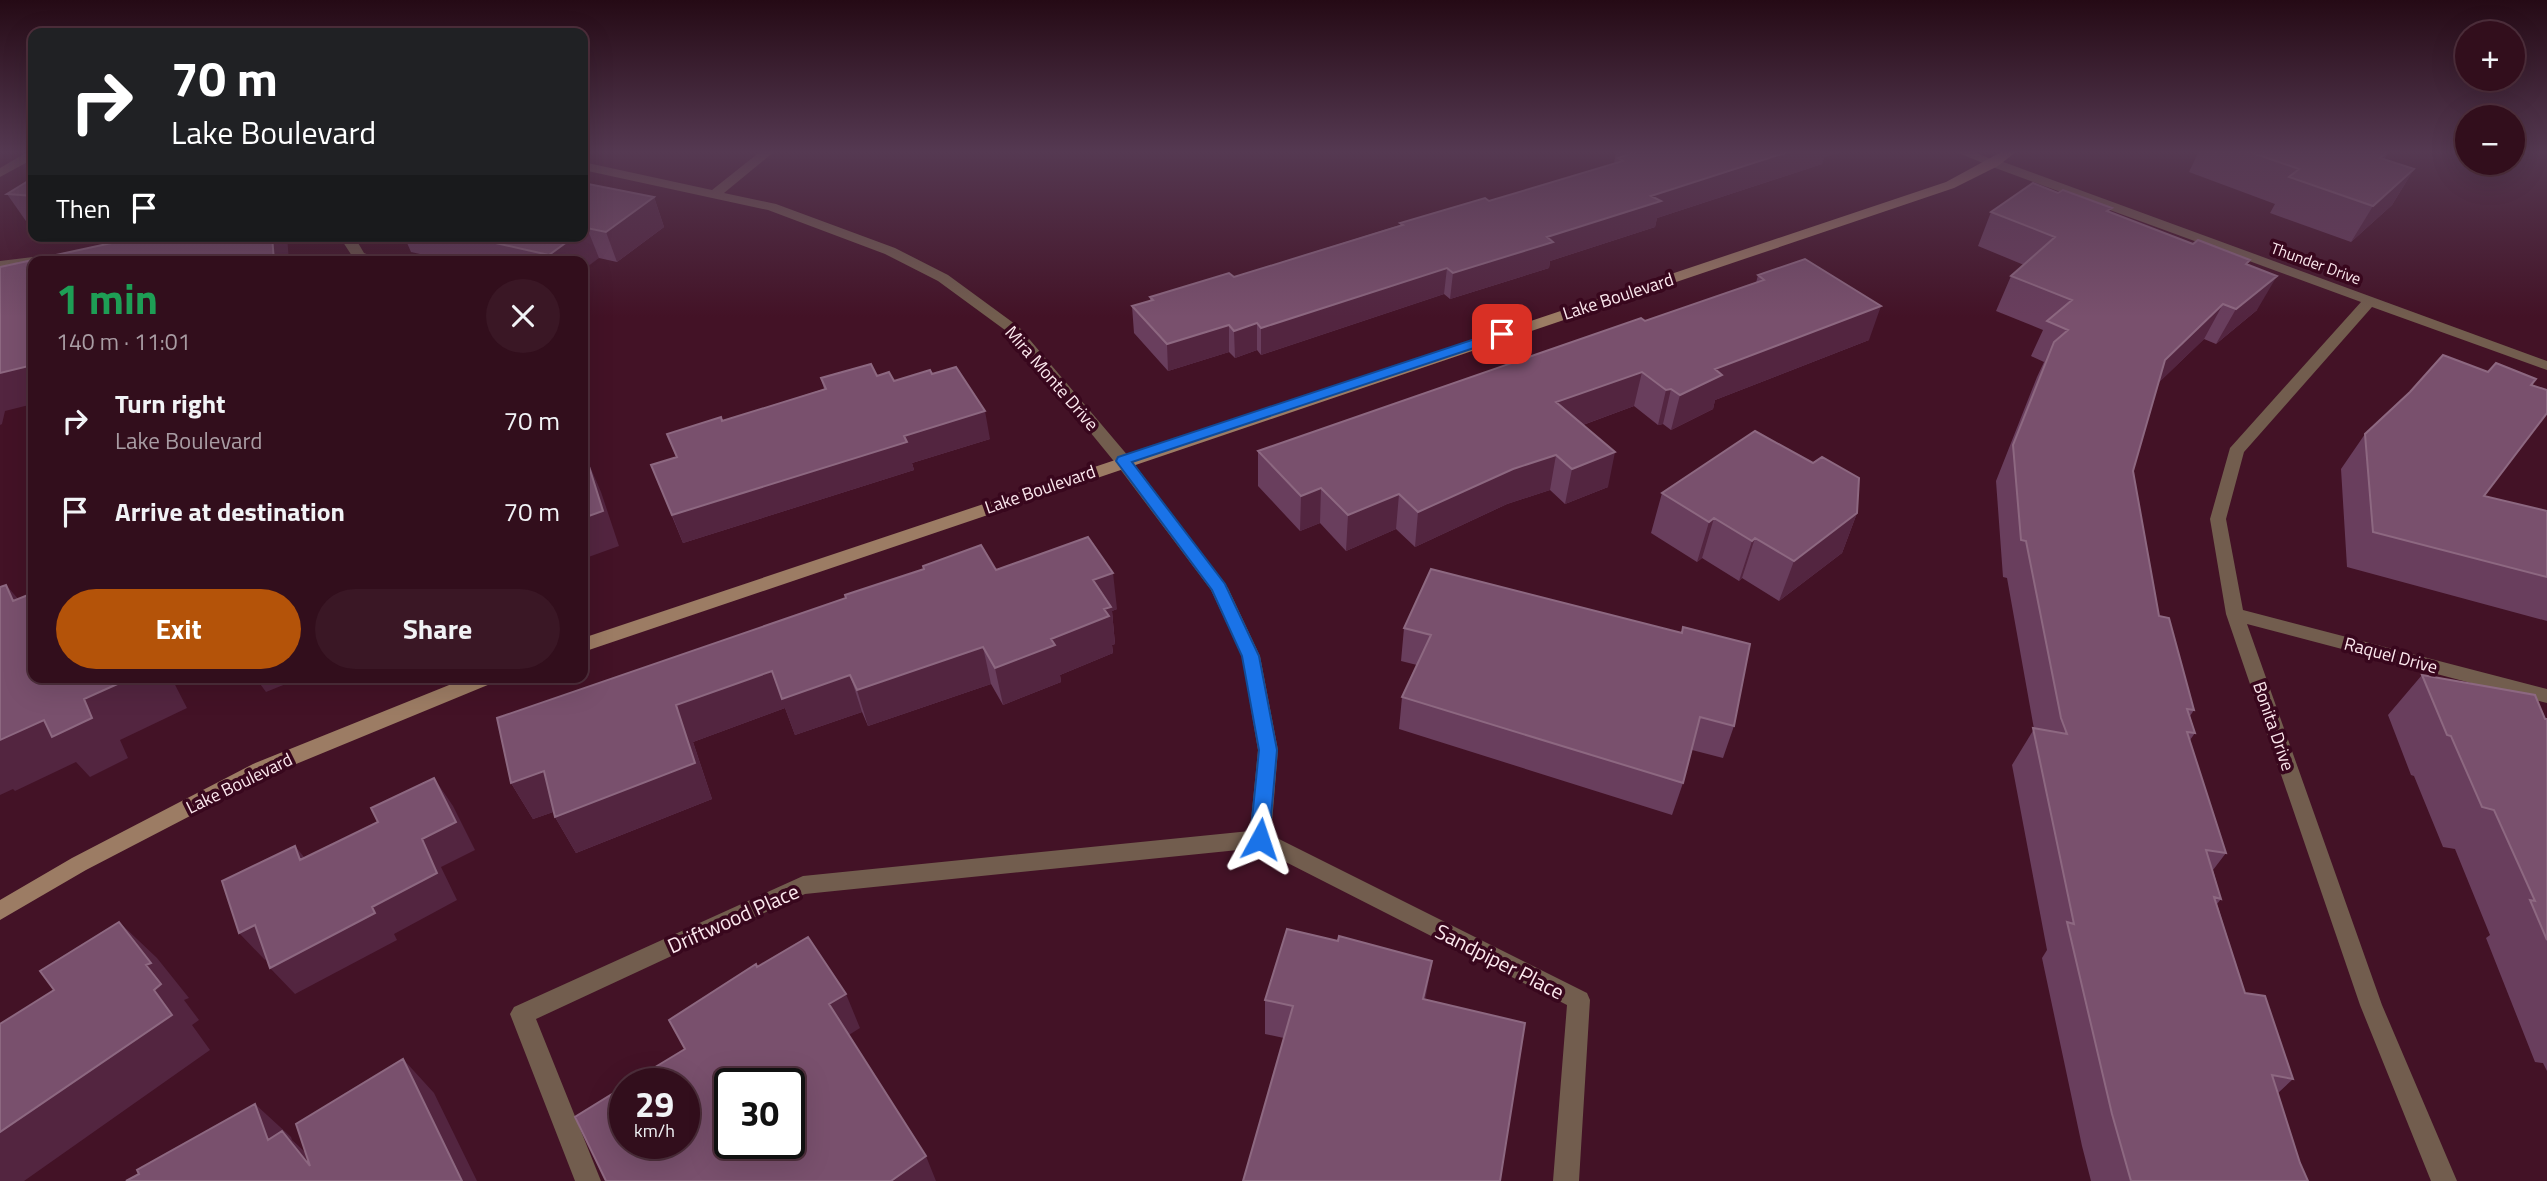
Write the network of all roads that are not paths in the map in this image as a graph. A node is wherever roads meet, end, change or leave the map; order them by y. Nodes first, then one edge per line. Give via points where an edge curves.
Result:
1 (768, 206) edge
2 (1887, 206) edge
3 (2110, 206) edge
4 (28, 262) edge
5 (0, 265) edge
6 (2369, 302) junction
7 (2547, 366) edge
8 (1123, 461) junction
9 (2235, 614) junction
10 (588, 643) edge
11 (473, 683) edge
12 (2547, 696) edge
13 (1260, 839) junction
14 (0, 911) edge
15 (588, 1181) edge
16 (1566, 1181) edge
17 (2444, 1181) edge

1 - 8 street, Mira Monte Drive via 890,251 943,278 1014,330
2 - 8 main road, Lake Boulevard
3 - 6 street, Thunder Drive
4 - 5 street
6 - 7 street, Thunder Drive
6 - 9 street, Bonita Drive via 2236,451 2218,519
8 - 10 main road, Lake Boulevard
8 - 13 street, Mira Monte Drive via 1219,588 1251,656 1268,750
9 - 12 street, Raquel Drive
9 - 17 street, Bonita Drive via 2371,1005
11 - 14 main road, Lake Boulevard via 260,770 79,864
13 - 15 street, Driftwood Place via 803,885 522,1014
13 - 16 street, Sandpiper Place via 1579,1000

